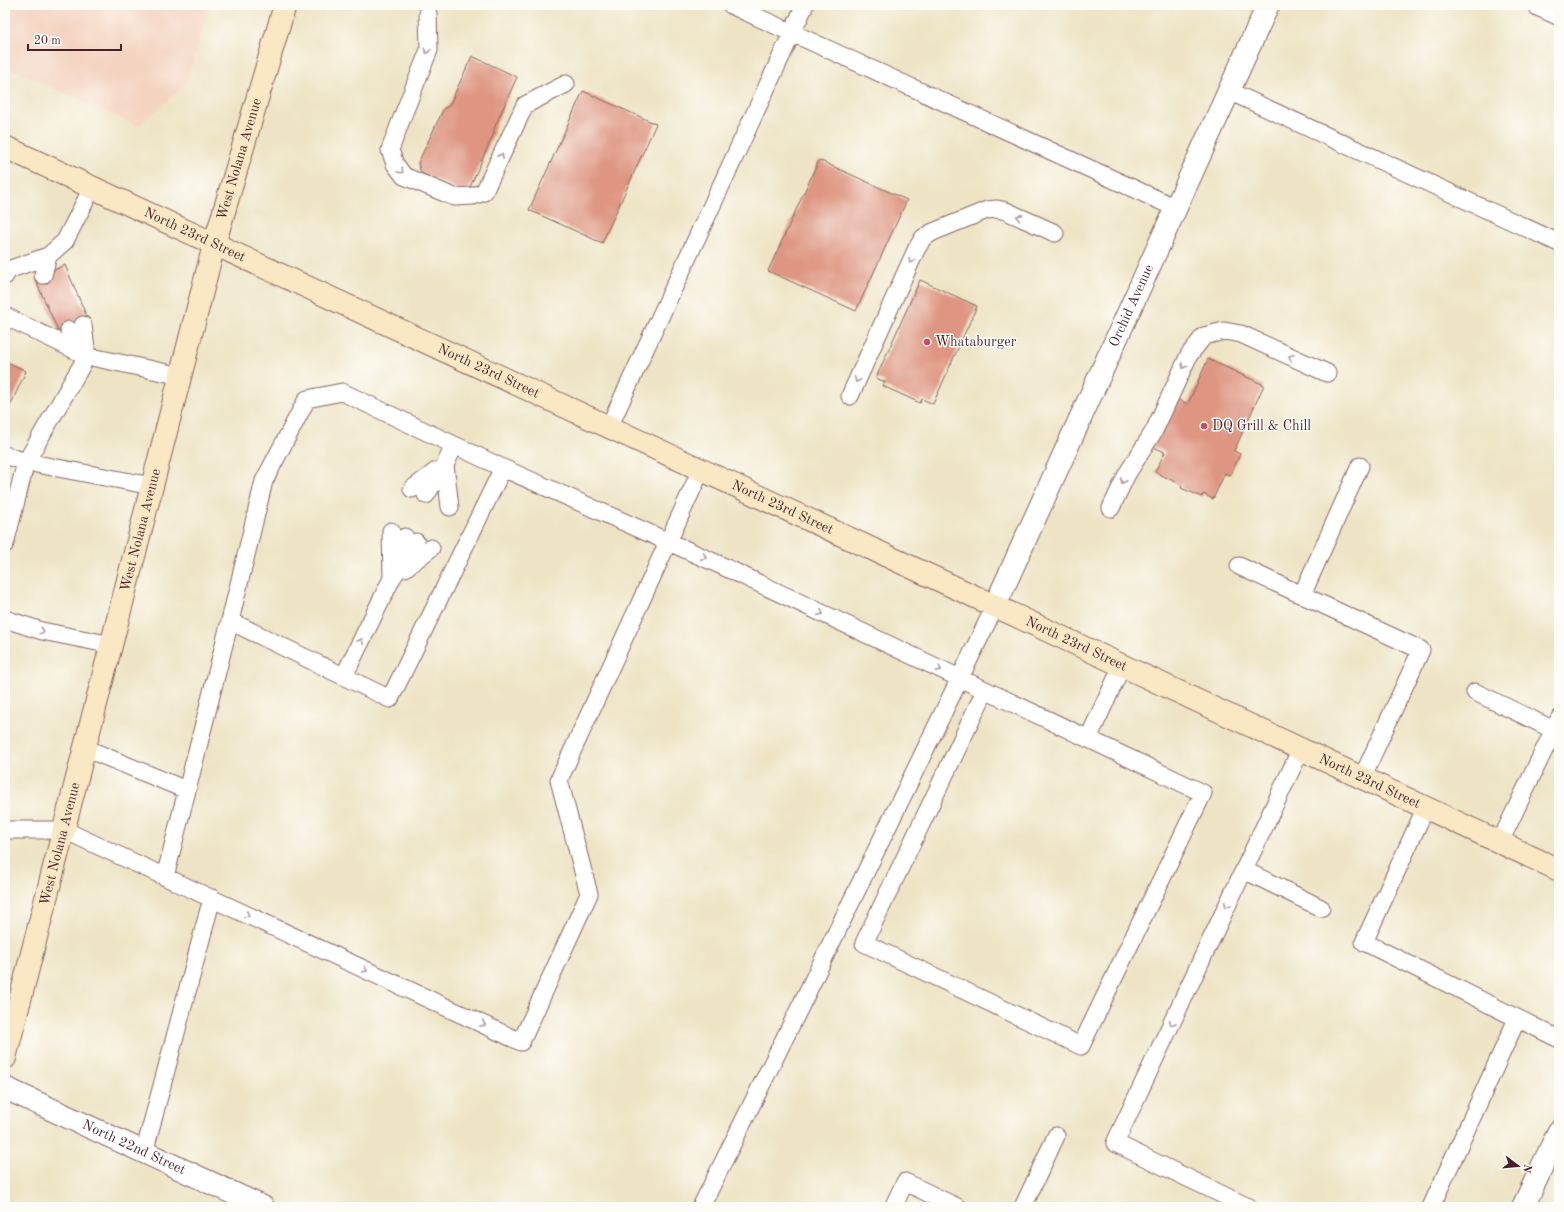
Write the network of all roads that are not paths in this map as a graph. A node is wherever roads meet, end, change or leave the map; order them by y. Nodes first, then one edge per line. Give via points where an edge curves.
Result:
1 (285, 5) edge
2 (731, 5) edge
3 (805, 5) edge
4 (1268, 5) edge
5 (1539, 5) edge
6 (428, 13) dead end
7 (1559, 14) edge
8 (792, 33) junction
9 (566, 84) dead end
10 (1229, 91) junction
11 (5, 147) edge
12 (92, 188) junction
13 (1176, 208) junction
14 (1055, 233) dead end
15 (1559, 243) edge
16 (214, 245) junction
17 (5, 276) edge
18 (5, 316) edge
19 (76, 328) dead end
20 (87, 356) junction
21 (1327, 373) dead end
22 (181, 376) junction
23 (850, 396) dead end
24 (609, 427) junction
25 (454, 446) junction
26 (5, 455) edge
27 (26, 462) junction
28 (444, 465) junction
29 (1360, 466) dead end
30 (503, 468) junction
31 (701, 470) junction
32 (152, 486) junction
33 (1111, 508) dead end
34 (668, 541) junction
35 (5, 544) edge
36 (1239, 566) dead end
37 (392, 578) junction
38 (1302, 595) junction
39 (995, 606) junction
40 (5, 619) edge
41 (230, 621) junction
42 (112, 644) junction
43 (1122, 666) junction
44 (344, 676) junction
45 (960, 679) junction
46 (985, 691) junction
47 (1475, 692) dead end
48 (1556, 724) edge
49 (1088, 739) junction
50 (84, 748) junction
51 (1301, 749) junction
52 (1362, 778) junction
53 (186, 790) junction
54 (1426, 807) junction
55 (5, 830) edge
56 (64, 830) junction
57 (1500, 842) junction
58 (1244, 870) junction
59 (1559, 870) edge
60 (165, 877) junction
61 (212, 898) junction
62 (1321, 908) dead end
63 (10, 1019) edge
64 (1517, 1019) junction
65 (1559, 1039) edge
66 (5, 1058) edge
67 (5, 1088) edge
68 (1559, 1131) edge
69 (1056, 1136) dead end
70 (144, 1153) junction
71 (263, 1207) edge
72 (701, 1207) edge
73 (893, 1207) edge
74 (957, 1207) edge
75 (1023, 1207) edge
76 (1248, 1207) edge
77 (1431, 1207) edge
78 (1523, 1207) edge

1 - 16 main road, West Nolana Avenue
2 - 8 lane
3 - 8 lane
4 - 10 street, Orchid Avenue
5 - 7 street
6 -> 9 lane via 429,50 390,150 395,164 404,176 454,197 473,196 484,192 525,105
8 - 13 lane
8 - 24 lane
10 - 13 street, Orchid Avenue
10 - 15 lane
11 - 12 main road, North 23rd Street
12 - 16 main road, North 23rd Street
12 - 17 lane via 50,267 8,270
13 - 39 street, Orchid Avenue
14 -> 23 lane via 996,209 987,210 923,238
16 - 22 main road, West Nolana Avenue
16 - 24 main road, North 23rd Street
18 - 20 lane
19 - 20 lane
20 - 22 lane
20 - 27 lane
21 -> 33 lane via 1241,334 1224,331 1204,336 1189,355 1154,431 1127,474
22 - 32 main road, West Nolana Avenue
24 - 31 main road, North 23rd Street
25 - 28 lane
25 - 30 lane
25 - 41 lane via 342,392 307,399 264,481
26 - 27 lane
27 - 32 lane
27 - 35 lane
28 - 28 lane via 431,498
29 - 38 lane
30 - 34 lane
30 - 44 lane via 390,699
31 - 34 lane
31 - 39 main road, North 23rd Street
32 - 42 main road, West Nolana Avenue
34 -> 45 lane
61 -> 34 lane via 521,1042 589,894 559,780
36 - 38 lane
37 - 37 lane via 411,539
44 -> 37 lane
38 - 52 lane via 1421,650
39 - 43 main road, North 23rd Street
39 - 45 lane
40 -> 42 lane via 42,631
41 - 44 lane
41 - 53 lane
42 - 50 main road, West Nolana Avenue
43 - 49 lane
43 - 51 main road, North 23rd Street
45 - 46 lane
45 - 72 lane
46 - 49 lane
46 - 49 lane via 864,943 1081,1046 1203,793
47 - 48 lane
48 - 57 lane
50 - 53 lane
50 - 56 main road, West Nolana Avenue
51 - 52 main road, North 23rd Street
51 - 58 lane
52 - 54 main road, North 23rd Street
53 - 60 lane
54 - 57 main road, North 23rd Street
54 - 64 lane via 1364,942
55 - 56 lane
56 - 60 lane
56 - 63 main road, West Nolana Avenue
57 - 59 main road, North 23rd Street
58 - 62 lane
58 -> 76 lane via 1115,1143
60 - 61 lane
61 - 70 lane
63 - 66 main road, West Nolana Avenue
64 - 65 lane
64 - 77 lane
67 - 70 street, North 22nd Street
68 - 78 street
69 - 75 lane
70 - 71 street, North 22nd Street
73 - 74 lane via 905,1182

